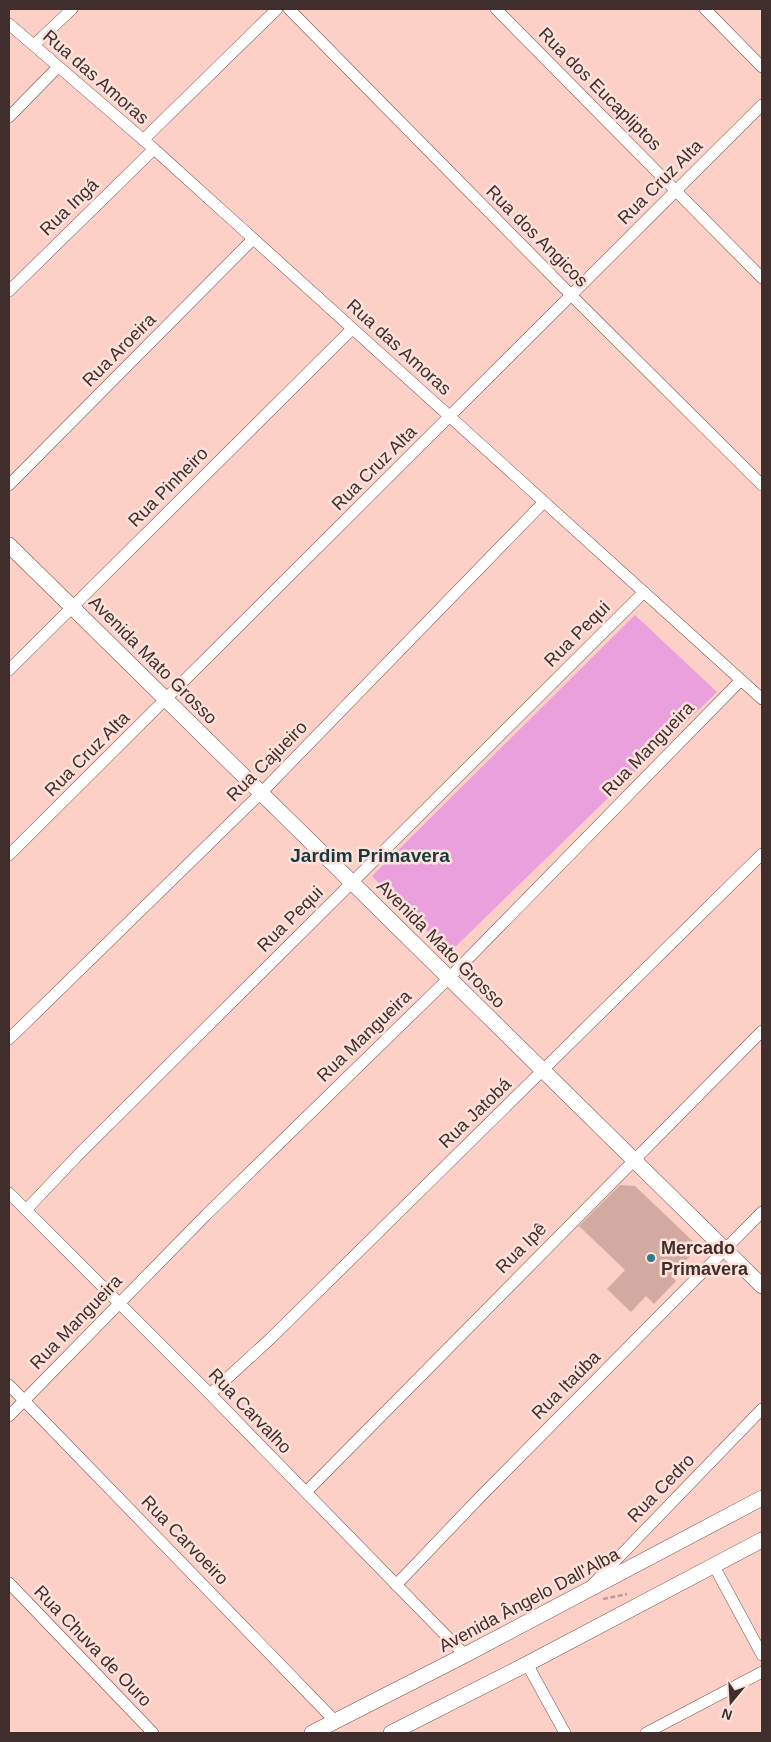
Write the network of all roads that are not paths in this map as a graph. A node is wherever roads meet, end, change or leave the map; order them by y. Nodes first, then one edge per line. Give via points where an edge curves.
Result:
1 (72, 9) edge
2 (277, 9) edge
3 (289, 9) edge
4 (496, 9) edge
5 (705, 9) edge
6 (9, 24) edge
7 (34, 46) junction
8 (58, 67) junction
9 (762, 67) edge
10 (762, 105) edge
11 (9, 116) edge
12 (143, 140) junction
13 (154, 149) junction
14 (676, 191) junction
15 (253, 239) junction
16 (762, 278) edge
17 (9, 290) edge
18 (571, 295) junction
19 (352, 329) junction
20 (450, 417) junction
21 (9, 485) edge
22 (762, 485) edge
23 (544, 502) junction
24 (9, 545) edge
25 (644, 592) junction
26 (72, 607) junction
27 (9, 670) edge
28 (741, 680) junction
29 (762, 699) edge
30 (166, 700) junction
31 (261, 793) junction
32 (762, 854) edge
33 (9, 855) edge
34 (352, 882) junction
35 (449, 978) junction
36 (762, 1030) edge
37 (9, 1039) edge
38 (543, 1070) junction
39 (633, 1159) junction
40 (9, 1193) edge
41 (26, 1210) junction
42 (762, 1212) edge
43 (725, 1249) junction
44 (762, 1286) edge
45 (119, 1302) junction
46 (9, 1384) edge
47 (210, 1394) junction
48 (25, 1400) junction
49 (762, 1409) edge
50 (9, 1416) edge
51 (306, 1492) junction
52 (762, 1498) edge
53 (762, 1540) edge
54 (714, 1566) junction
55 (9, 1584) edge
56 (396, 1585) junction
57 (585, 1592) junction
58 (465, 1655) junction
59 (762, 1655) edge
60 (527, 1664) junction
61 (762, 1672) edge
62 (335, 1721) junction
63 (153, 1733) edge
64 (312, 1733) edge
65 (391, 1733) edge
66 (565, 1733) edge
67 (646, 1733) edge

1 - 7 street
2 - 12 street
3 - 18 street, Rua dos Angicos
4 - 14 street, Rua dos Eucapliptos
5 - 9 street
6 - 7 street, Rua das Amoras
7 - 8 street, Rua das Amoras
8 - 11 street
8 - 12 street, Rua das Amoras
10 - 14 street, Rua Cruz Alta
12 - 13 street, Rua das Amoras
13 - 15 street, Rua das Amoras
13 - 17 street, Rua Ingá
14 - 16 street, Rua dos Eucapliptos
14 - 18 street, Rua Cruz Alta
15 - 19 street, Rua das Amoras
15 - 21 street, Rua Aroeira
18 - 20 street, Rua Cruz Alta
18 - 22 street, Rua dos Angicos
19 - 20 street, Rua das Amoras
19 - 26 street, Rua Pinheiro
20 - 23 street, Rua das Amoras
20 - 30 street, Rua Cruz Alta
23 - 25 street, Rua das Amoras
23 - 31 street, Rua Cajueiro
24 - 26 street, Avenida Mato Grosso
25 - 28 street, Rua das Amoras
25 - 34 street, Rua Pequi
26 - 27 street, Rua Pinheiro
26 - 30 street, Avenida Mato Grosso
28 - 29 street, Rua das Amoras
28 - 35 street, Rua Mangueira
30 - 31 street, Avenida Mato Grosso
30 - 33 street, Rua Cruz Alta
31 - 34 street, Avenida Mato Grosso
31 - 37 street, Rua Cajueiro
32 - 38 street, Rua Jatobá
34 - 35 street, Avenida Mato Grosso
34 - 41 street, Rua Pequi
35 - 38 street, Avenida Mato Grosso
35 - 45 street, Rua Mangueira
36 - 39 street, Rua Ipê
38 - 39 street, Avenida Mato Grosso
38 - 47 street, Rua Jatobá
39 - 43 street, Avenida Mato Grosso
39 - 51 street, Rua Ipê
40 - 41 street, Rua Carvalho
41 - 45 street, Rua Carvalho
42 - 43 street, Rua Itaúba
43 - 44 street, Avenida Mato Grosso
43 - 56 street, Rua Itaúba
45 - 47 street, Rua Carvalho
45 - 48 street, Rua Mangueira
46 - 48 street, Rua Carvoeiro
47 - 51 street, Rua Carvalho
48 - 50 street, Rua Mangueira
48 - 62 street, Rua Carvoeiro
49 - 57 street, Rua Cedro
51 - 56 street, Rua Carvalho
52 - 57 street, Avenida Ângelo Dall'Alba
53 - 54 street
54 - 59 street
54 - 60 street
55 - 63 street, Rua Chuva de Ouro
56 - 58 street, Rua Carvalho
57 - 58 street, Avenida Ângelo Dall'Alba
58 - 62 street, Avenida Ângelo Dall'Alba
60 - 65 street
60 - 66 street
61 - 67 street
62 - 64 street, Avenida Ângelo Dall'Alba

